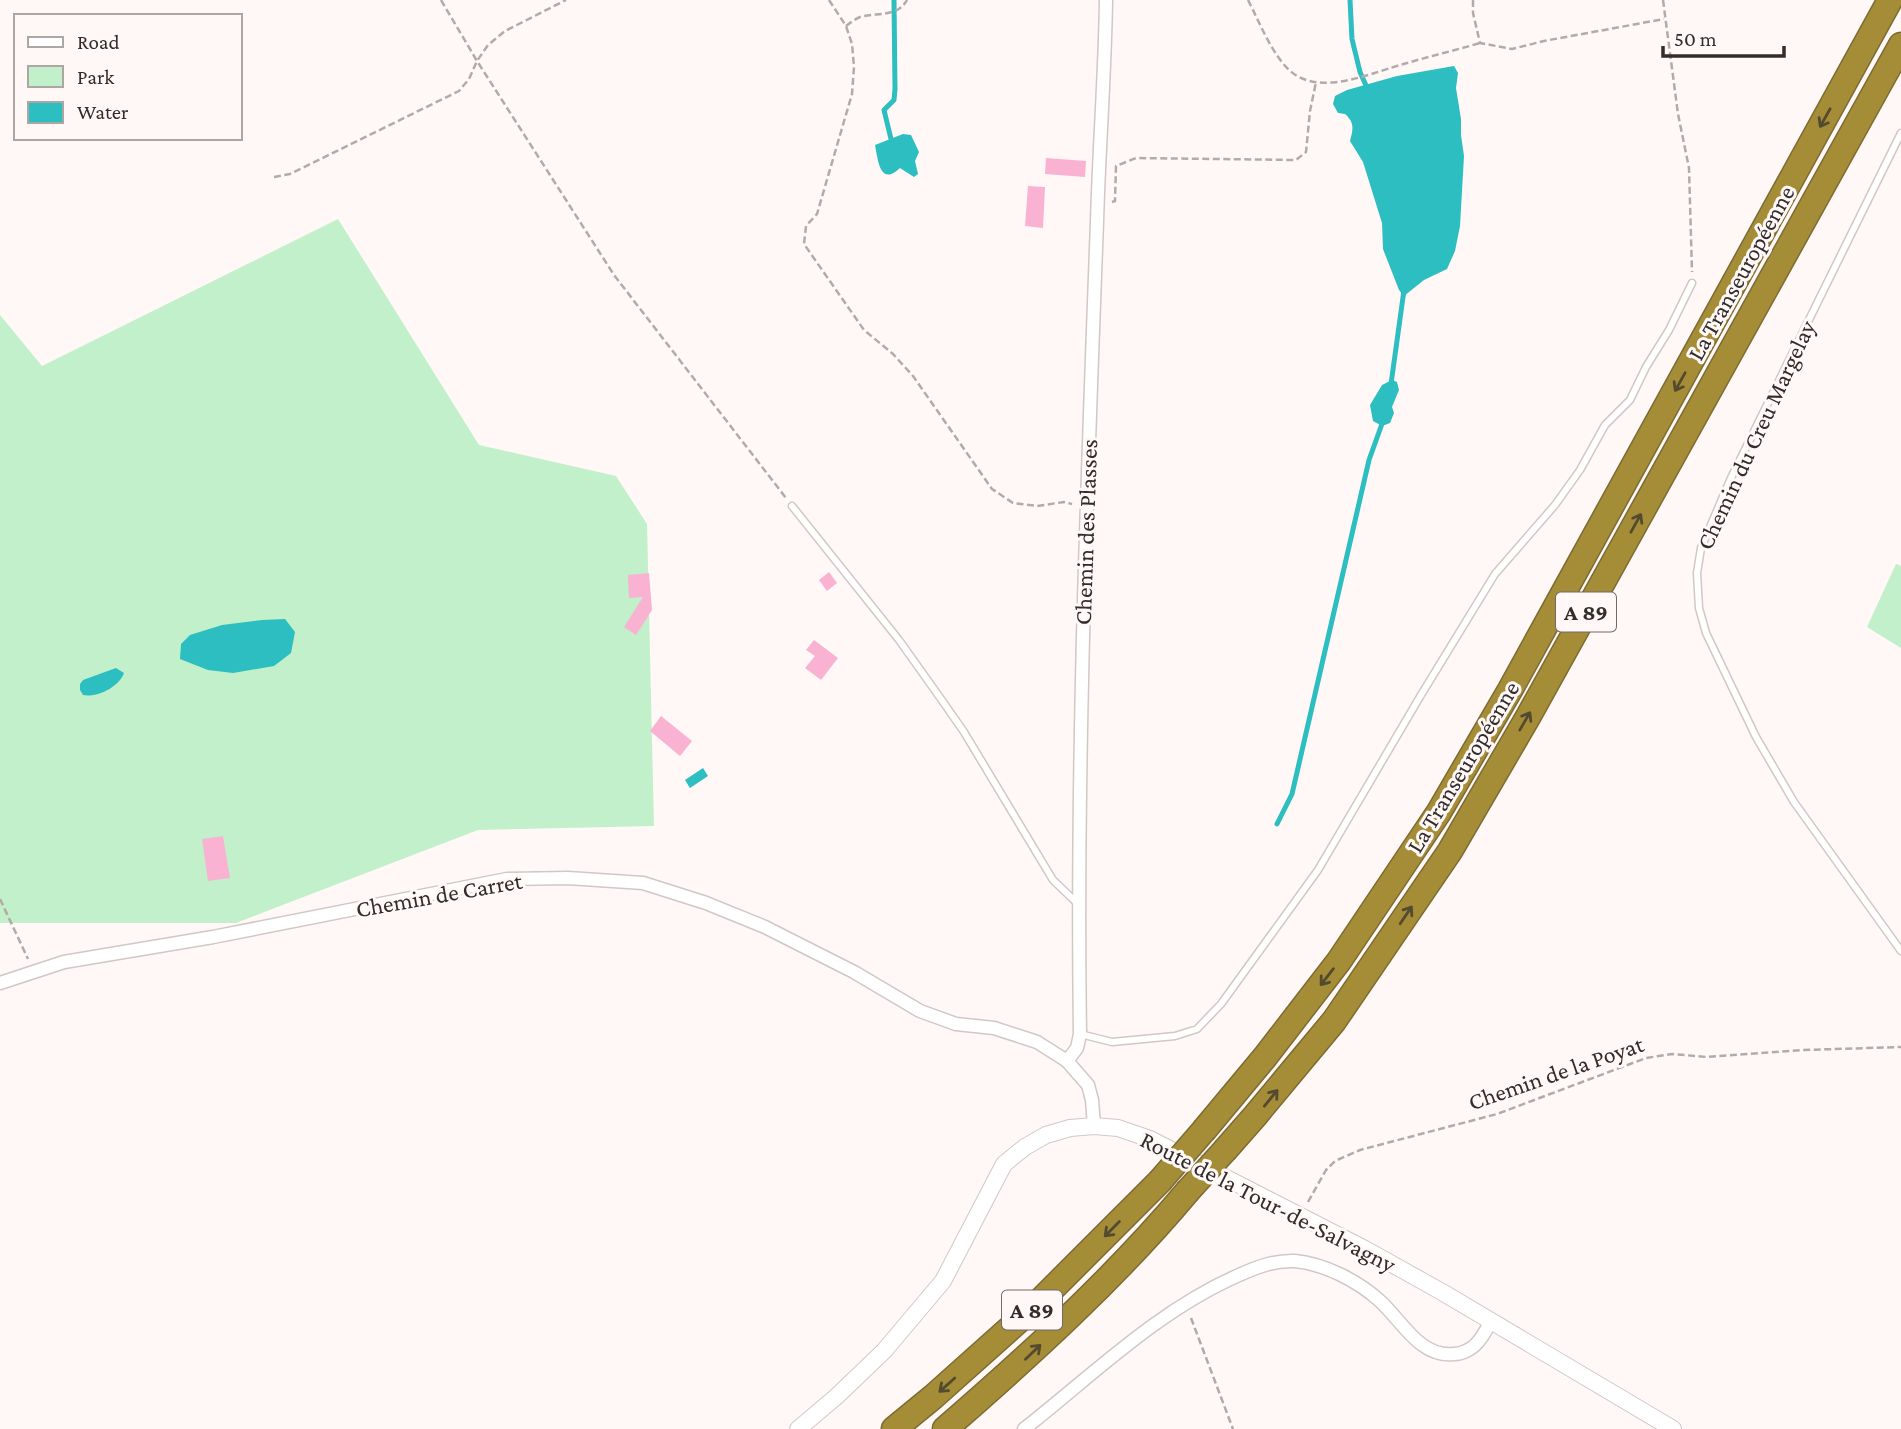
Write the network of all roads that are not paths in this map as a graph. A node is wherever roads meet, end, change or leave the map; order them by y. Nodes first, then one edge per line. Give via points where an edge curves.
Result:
1 (1106, 0) edge
2 (1890, 0) edge
3 (1901, 45) edge
4 (1901, 133) edge
5 (1692, 283) road end
6 (792, 506) road end
7 (1079, 905) junction
8 (1901, 951) edge
9 (0, 983) edge
10 (1080, 1034) junction
11 (1067, 1061) junction
12 (1094, 1126) junction
13 (1491, 1321) junction
14 (798, 1429) edge
15 (894, 1429) edge
16 (945, 1429) edge
17 (1024, 1429) edge
18 (1673, 1429) edge

1 - 7 street, Chemin des Plasses via 1086,510
2 -> 15 highway, La Transeuropéenne / A 89, bridge via 1517,678 1439,812 1339,961 1160,1181 1037,1305
16 -> 3 highway, La Transeuropéenne / A 89, bridge via 1021,1363 1154,1232 1334,1021 1450,851 1528,717
4 - 8 lane, Chemin du Creu Margelay via 1731,478 1705,536 1697,573 1706,633 1756,737 1794,802
5 - 10 lane via 1630,400 1605,425 1555,505 1495,574 1318,870 1221,1004 1197,1029 1175,1037 1111,1042
6 - 7 lane via 942,699 1053,880
7 - 10 street, Chemin des Plasses
9 - 11 street, Chemin de Carret via 64,962 507,879 643,883 765,928 920,1011 1037,1042
10 - 11 street, Chemin des Plasses
11 - 12 street, Chemin de Carret via 1088,1085
12 - 13 street, Route de la Tour-de-Salvagny via 1150,1139 1365,1249
12 - 14 street, Route de la Tour-de-Salvagny via 1046,1135 1004,1164 943,1280 884,1351
13 - 17 street via 1477,1344 1461,1354 1444,1355 1428,1350 1380,1301 1338,1273 1299,1261 1277,1262 1220,1283 1186,1303 1121,1349
13 - 18 street, Route de la Tour-de-Salvagny

